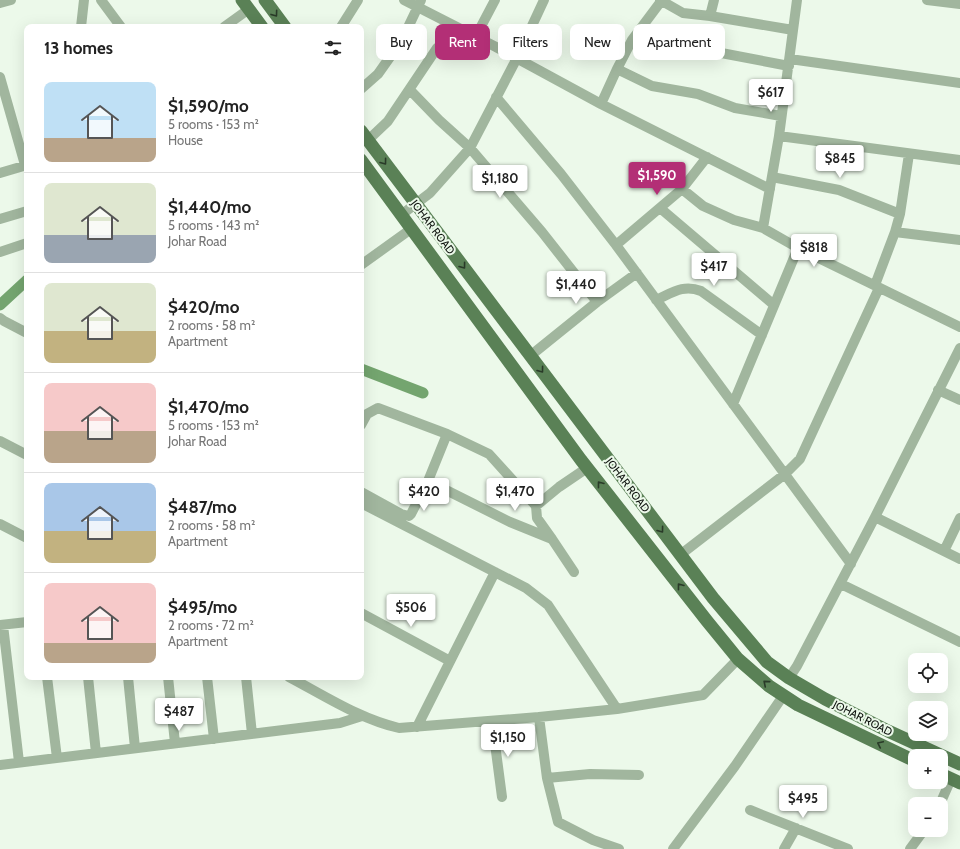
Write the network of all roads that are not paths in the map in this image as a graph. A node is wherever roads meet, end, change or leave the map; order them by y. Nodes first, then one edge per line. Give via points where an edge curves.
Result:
1 (11, 0) edge
2 (84, 0) edge
3 (100, 0) edge
4 (265, 0) edge
5 (358, 0) edge
6 (404, 0) edge
7 (495, 0) edge
8 (544, 0) edge
9 (661, 0) edge
10 (714, 0) edge
11 (797, 0) edge
12 (927, 0) edge
13 (0, 3) edge
14 (245, 4) edge
15 (419, 4) edge
16 (960, 4) edge
17 (710, 16) junction
18 (81, 24) edge
19 (119, 24) edge
20 (227, 24) edge
21 (260, 24) edge
22 (282, 24) edge
23 (343, 24) edge
24 (455, 24) edge
25 (482, 24) edge
26 (533, 24) edge
27 (793, 30) junction
28 (435, 51) edge
29 (725, 53) edge
30 (516, 60) edge
31 (521, 60) edge
32 (789, 62) junction
33 (616, 69) junction
34 (0, 77) edge
35 (960, 83) edge
36 (364, 86) edge
37 (410, 90) junction
38 (496, 97) junction
39 (601, 104) junction
40 (781, 116) junction
41 (364, 136) edge
42 (779, 136) junction
43 (470, 148) junction
44 (909, 154) junction
45 (707, 157) junction
46 (24, 158) edge
47 (960, 160) edge
48 (364, 164) edge
49 (24, 166) edge
50 (0, 173) edge
51 (772, 177) junction
52 (682, 189) junction
53 (770, 189) junction
54 (415, 203) junction
55 (660, 208) junction
56 (24, 212) edge
57 (900, 214) junction
58 (401, 215) junction
59 (0, 218) edge
60 (411, 228) junction
61 (763, 228) junction
62 (895, 232) junction
63 (960, 240) edge
64 (24, 244) edge
65 (616, 245) junction
66 (798, 248) junction
67 (0, 252) edge
68 (364, 263) edge
69 (637, 273) junction
70 (877, 287) junction
71 (656, 300) junction
72 (597, 302) junction
73 (774, 305) junction
74 (0, 318) edge
75 (960, 327) edge
76 (24, 332) edge
77 (762, 335) junction
78 (960, 348) edge
79 (530, 356) junction
80 (938, 390) junction
81 (960, 400) edge
82 (733, 404) junction
83 (364, 420) edge
84 (447, 434) junction
85 (0, 441) edge
86 (24, 453) edge
87 (587, 468) junction
88 (785, 474) junction
89 (428, 480) junction
90 (364, 494) edge
91 (364, 505) edge
92 (536, 506) junction
93 (875, 517) junction
94 (960, 518) edge
95 (0, 524) edge
96 (24, 536) edge
97 (552, 539) junction
98 (944, 551) junction
99 (680, 555) junction
100 (960, 559) edge
101 (851, 564) junction
102 (495, 572) junction
103 (574, 572) dead end
104 (841, 584) junction
105 (364, 615) edge
106 (24, 622) edge
107 (2, 625) edge
108 (959, 638) edge
109 (738, 659) junction
110 (450, 662) junction
111 (789, 678) junction
112 (47, 680) edge
113 (88, 680) edge
114 (128, 680) edge
115 (168, 680) edge
116 (207, 680) edge
117 (246, 680) edge
118 (295, 680) edge
119 (783, 696) junction
120 (618, 709) junction
121 (362, 716) junction
122 (539, 717) junction
123 (492, 721) junction
124 (417, 727) junction
125 (252, 734) junction
126 (214, 739) junction
127 (175, 743) junction
128 (135, 748) junction
129 (96, 753) junction
130 (57, 758) junction
131 (908, 758) edge
132 (18, 762) junction
133 (960, 764) edge
134 (0, 765) edge
135 (639, 775) dead end
136 (547, 778) junction
137 (951, 778) edge
138 (502, 797) dead end
139 (943, 797) edge
140 (750, 810) dead end
141 (796, 828) junction
142 (919, 837) edge
143 (619, 849) edge
144 (674, 849) edge
145 (784, 849) edge
146 (848, 849) edge
147 (910, 849) edge

1 - 13 street
2 - 18 street
3 - 19 street
4 -> 22 main road
5 - 23 street
6 - 15 street
7 - 25 street
8 - 26 street
9 - 17 street via 683,13
9 - 33 street via 632,40
10 - 17 street
11 - 27 street
12 - 16 street
14 - 20 street
14 - 21 main road
15 - 24 street
15 - 36 street via 402,40 378,74
17 - 27 street
27 - 32 street
28 - 37 street
29 - 32 street
30 - 38 street
31 - 39 street
32 - 35 street
32 - 40 street
33 - 39 street
33 - 40 street via 652,86 698,94 734,108
34 - 46 street
37 - 41 street via 388,121
37 - 43 street
38 - 43 street
38 - 65 street
39 - 45 street
40 - 42 street
41 -> 54 main road, JOHAR ROAD
42 - 44 street
42 - 51 street
43 - 54 street via 430,193
43 - 72 street via 542,232
44 - 47 street
44 - 57 street
45 - 52 street
45 - 53 street
48 - 58 main road, JOHAR ROAD
49 - 50 street
51 - 53 street
51 - 57 street via 839,190
52 - 55 street
52 - 61 street via 703,206 734,220
53 - 61 street
54 - 58 street
54 -> 79 main road, JOHAR ROAD
55 - 65 street
55 - 73 street
56 - 59 street
57 - 62 street
58 - 60 main road, JOHAR ROAD
60 - 68 street
60 - 87 main road, JOHAR ROAD
61 - 66 street
62 - 63 street
62 - 70 street
64 - 67 street
65 - 69 street
66 - 70 street
66 - 73 street
69 - 71 street
69 - 72 street
70 - 75 street
70 - 88 street via 800,460
71 - 77 street via 680,289 693,288 701,291
71 - 82 street
72 - 79 street
73 - 77 street
74 - 76 street
77 - 82 street
78 - 80 street
79 -> 99 main road, JOHAR ROAD
80 - 81 street
80 - 93 street
82 - 88 street
83 - 84 street via 367,414 378,408
84 - 89 street
84 - 92 street via 489,454
85 - 86 street
87 - 92 street
109 -> 87 main road, JOHAR ROAD
88 - 99 street
88 - 101 street
89 - 90 street via 408,516
89 - 97 street via 510,522
91 - 102 street
92 - 97 street via 537,518
93 - 98 street
93 - 101 street
94 - 98 street
95 - 96 street
97 - 103 street
98 - 100 street
99 - 111 main road, JOHAR ROAD via 767,662
101 - 104 street
102 - 110 street
102 - 120 street via 526,588 548,605
104 - 108 street
104 - 111 street
105 - 110 street
106 - 107 street
107 - 132 street
119 -> 109 main road, JOHAR ROAD
109 - 120 street via 703,695
110 - 124 street
111 - 133 main road, JOHAR ROAD via 888,732
112 - 130 street
113 - 129 street
114 - 128 street
115 - 127 street
116 - 126 street
117 - 125 street
118 - 121 street
131 -> 119 main road, JOHAR ROAD
119 - 144 street
120 - 122 street
121 - 124 street via 399,728
121 - 125 street via 340,723
122 - 123 street
122 - 136 street
123 - 124 street
123 - 138 street
125 - 126 street
126 - 127 street
127 - 128 street
128 - 129 street
129 - 130 street
130 - 132 street
132 - 134 street
135 - 136 street via 590,774
136 - 143 street via 558,822 593,840
137 - 139 street
140 - 141 street
141 - 145 street
141 - 146 street
142 - 147 street

